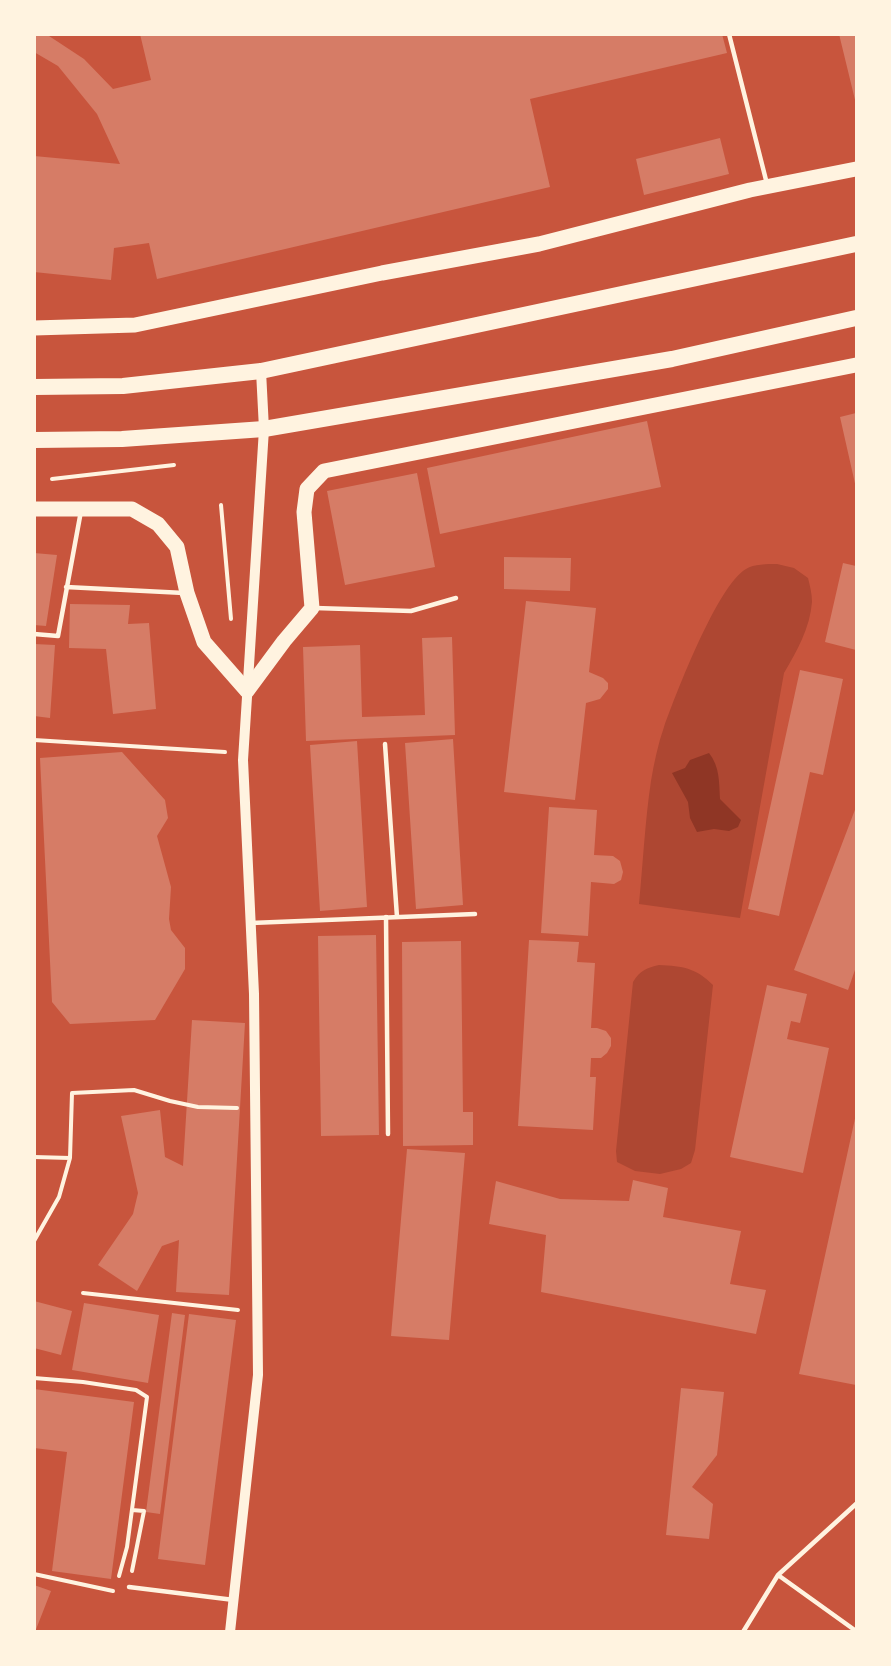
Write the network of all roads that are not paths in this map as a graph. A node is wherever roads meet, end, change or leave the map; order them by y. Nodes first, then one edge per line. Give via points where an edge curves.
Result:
1 (729, 34) edge
2 (856, 169) edge
3 (768, 186) junction
4 (856, 244) edge
5 (856, 318) edge
6 (34, 328) edge
7 (856, 365) edge
8 (261, 371) junction
9 (34, 387) edge
10 (264, 429) junction
11 (34, 440) edge
12 (34, 509) edge
13 (81, 509) junction
14 (66, 587) junction
15 (187, 593) junction
16 (456, 598) dead end
17 (312, 608) junction
18 (34, 634) edge
19 (247, 691) junction
20 (386, 744) dead end
21 (475, 914) dead end
22 (386, 917) junction
23 (397, 917) junction
24 (250, 923) junction
25 (388, 1134) dead end
26 (856, 1504) edge
27 (778, 1575) junction
28 (129, 1587) road end
29 (234, 1600) junction
30 (856, 1631) edge
31 (230, 1632) edge
32 (743, 1632) edge

1 - 3 lane
2 - 3 main road
3 - 6 main road via 539,244 135,325
4 - 8 highway
5 - 10 highway via 672,359
7 - 17 main road via 324,471 307,489 304,512
8 - 9 highway via 123,386
8 - 10 street
10 - 11 highway via 122,439
10 - 19 street
12 - 13 main road
13 - 14 lane
13 - 15 main road via 132,509 158,524 177,547
14 - 15 lane
14 - 18 lane via 58,636
15 - 19 main road via 204,642
16 - 17 lane via 411,611
17 - 19 main road
19 - 24 street via 244,753
20 - 23 lane
21 - 23 lane
22 - 23 lane
22 - 24 lane
22 - 25 lane
24 - 29 street via 258,1375
26 - 27 lane
27 - 30 lane
27 - 32 lane
28 - 29 lane
29 - 31 street

